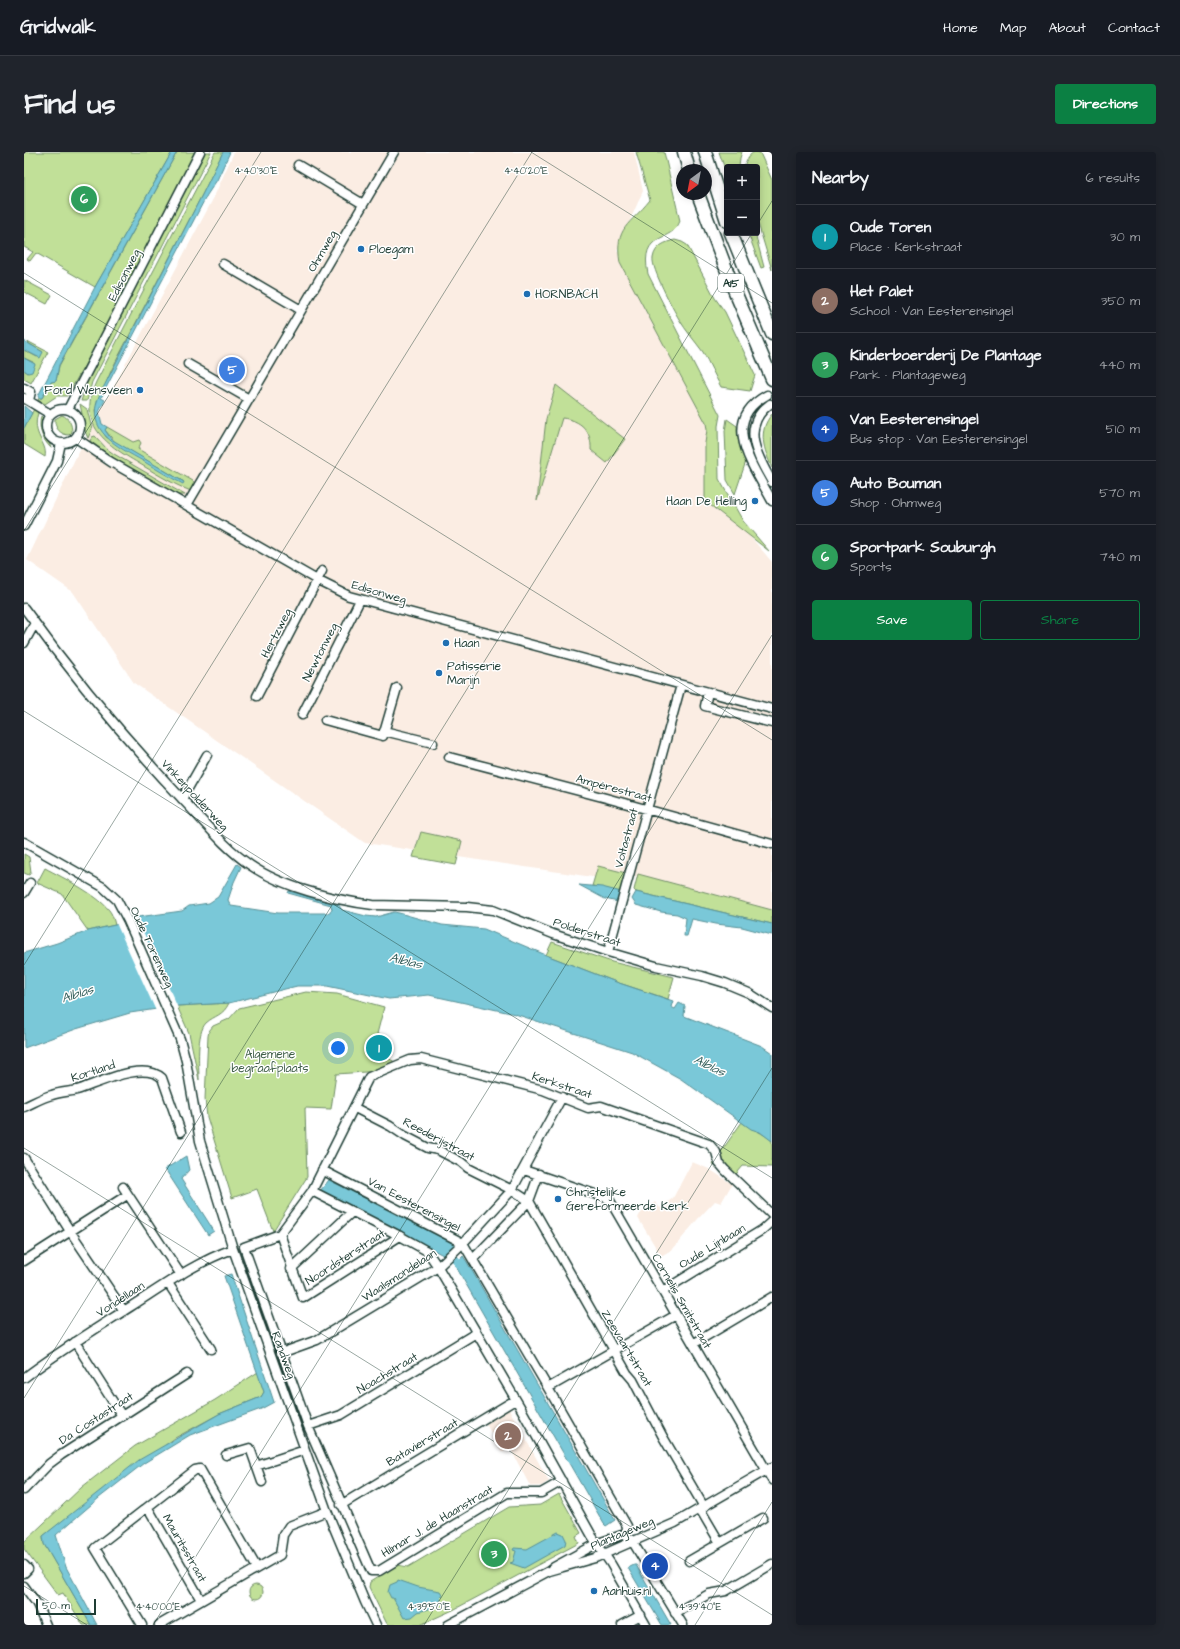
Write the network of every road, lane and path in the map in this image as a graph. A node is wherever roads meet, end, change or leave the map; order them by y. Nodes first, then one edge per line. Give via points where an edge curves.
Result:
1 (200, 152) edge
2 (394, 152) edge
3 (684, 152) edge
4 (705, 152) edge
5 (688, 164) edge
6 (298, 165) dead end
7 (700, 200) edge
8 (363, 204) junction
9 (724, 212) edge
10 (733, 236) edge
11 (223, 264) dead end
12 (301, 310) junction
13 (772, 334) edge
14 (188, 364) dead end
15 (770, 375) edge
16 (24, 388) edge
17 (767, 395) dead end
18 (26, 399) edge
19 (249, 399) junction
20 (770, 404) dead end
21 (68, 409) junction
22 (50, 414) junction
23 (76, 438) junction
24 (61, 443) junction
25 (772, 482) edge
26 (772, 501) edge
27 (187, 505) junction
28 (24, 526) edge
29 (322, 571) dead end
30 (317, 580) junction
31 (360, 600) junction
32 (24, 608) edge
33 (35, 623) junction
34 (24, 643) edge
35 (681, 685) junction
36 (397, 688) dead end
37 (708, 692) junction
38 (257, 696) dead end
39 (772, 709) edge
40 (302, 715) dead end
41 (324, 720) dead end
42 (772, 723) edge
43 (384, 731) junction
44 (433, 744) dead end
45 (206, 755) dead end
46 (449, 758) dead end
47 (184, 794) junction
48 (647, 809) junction
49 (24, 842) edge
50 (772, 844) edge
51 (30, 882) dead end
52 (24, 893) edge
53 (389, 906) joint
54 (608, 952) junction
55 (772, 1008) edge
56 (191, 1086) joint
57 (562, 1097) junction
58 (24, 1107) edge
59 (355, 1108) junction
60 (181, 1132) dead end
61 (24, 1159) edge
62 (322, 1170) junction
63 (524, 1170) junction
64 (539, 1174) junction
65 (123, 1187) dead end
66 (512, 1190) junction
67 (312, 1191) junction
68 (124, 1197) dead end
69 (529, 1201) junction
70 (352, 1212) junction
71 (772, 1214) edge
72 (772, 1221) edge
73 (70, 1231) junction
74 (280, 1234) junction
75 (400, 1236) junction
76 (463, 1243) junction
77 (233, 1249) junction
78 (473, 1259) junction
79 (24, 1260) edge
80 (438, 1267) junction
81 (291, 1269) junction
82 (181, 1274) junction
83 (168, 1283) junction
84 (663, 1290) junction
85 (772, 1297) edge
86 (124, 1311) junction
87 (676, 1315) junction
88 (476, 1333) junction
89 (75, 1342) junction
90 (693, 1344) junction
91 (211, 1350) dead end
92 (614, 1350) junction
93 (281, 1353) junction
94 (187, 1374) dead end
95 (24, 1378) edge
96 (548, 1388) junction
97 (515, 1400) junction
98 (122, 1416) junction
99 (308, 1426) junction
100 (305, 1450) junction
101 (226, 1455) dead end
102 (256, 1466) junction
103 (769, 1469) edge
104 (772, 1480) edge
105 (562, 1481) junction
106 (262, 1482) dead end
107 (25, 1487) edge
108 (341, 1505) junction
109 (148, 1508) junction
110 (702, 1508) junction
111 (327, 1511) junction
112 (763, 1518) dead end
113 (626, 1535) junction
114 (634, 1542) junction
115 (598, 1543) junction
116 (720, 1543) junction
117 (605, 1554) junction
118 (689, 1560) dead end
119 (772, 1564) edge
120 (24, 1565) edge
121 (257, 1568) junction
122 (371, 1571) joint
123 (549, 1571) junction
124 (24, 1572) edge
125 (24, 1586) edge
126 (201, 1600) junction
127 (675, 1613) junction
128 (641, 1615) junction
129 (46, 1625) edge
130 (142, 1625) edge
131 (159, 1625) edge
132 (376, 1625) edge
133 (448, 1625) edge
134 (622, 1625) edge
135 (646, 1625) edge
136 (683, 1625) edge

1 - 21 street, Edisonweg
2 - 8 street, Ohmweg
3 - 5 highway
4 - 9 highway
6 - 8 street
7 - 15 highway, A15
8 - 12 street, Ohmweg
10 - 13 highway, A15
11 - 12 street
12 - 19 street, Ohmweg
14 - 19 street
16 - 18 street via 31,392
17 - 26 street via 748,411 741,432 747,454
18 - 22 street
19 - 27 street, Ohmweg
20 - 25 street via 757,419 753,435 754,446
21 - 22 street via 58,409
21 - 23 street via 76,414 80,421 80,430
22 - 24 street via 46,423 47,434
23 - 24 street via 68,443
23 - 27 street, Edisonweg via 95,452
24 - 28 street via 57,461
27 - 30 street, Edisonweg
29 - 30 street, Hertzweg
30 - 31 street, Edisonweg
30 - 38 street, Hertzweg
31 - 35 street, Edisonweg
31 - 40 street, Newtonweg
32 - 33 street, Vinkenpolderweg
33 - 34 street
33 - 47 street, Vinkenpolderweg via 118,730
35 - 37 street, Edisonweg
35 - 48 street, Voltastraat
36 - 43 street
37 - 39 street, Edisonweg
37 - 42 street via 705,706
41 - 43 street via 383,736
43 - 44 street
45 - 47 street
46 - 48 street, Ampèrestraat
47 - 53 street, Vinkenpolderweg via 231,851 273,878 358,904
48 - 50 street, Ampèrestraat
48 - 54 street, Voltastraat
49 - 56 street, Oude Torenweg via 103,887 117,900 180,1039
51 - 52 street
53 - 54 street, Polderstraat via 493,910
54 - 55 street, Polderstraat via 725,983 749,993
56 - 77 street, Randweg via 200,1141
57 - 59 street, Kerkstraat via 421,1059 410,1060 370,1077
57 - 63 street, Waalsmondelaan
57 - 71 street, Kerkstraat via 588,1108 601,1106 709,1144 716,1152 724,1170
58 - 60 street, Kortland via 51,1095 78,1090 113,1076 132,1072 158,1074 162,1078
59 - 62 street, Kerkstraat
59 - 66 street, Reederijstraat
61 - 73 street
62 - 67 street, Kerkstraat
62 - 76 street, Van Eesterensingel
63 - 64 street, Cornelis Smitstraat
63 - 66 street, Waalsmondelaan
64 - 69 street
64 - 84 street, Cornelis Smitstraat via 609,1199
65 - 82 street
66 - 69 street
66 - 76 street, Waalsmondelaan
67 - 70 street
67 - 74 street, Kerkstraat
68 - 73 street
69 - 78 street
69 - 92 street, Zeevaartstraat
70 - 75 street
70 - 81 street
72 - 84 street, Oude Lijnbaan via 762,1230
73 - 79 street
73 - 86 street
74 - 81 street
74 - 93 street, Randweg via 244,1247
75 - 80 street via 427,1251
75 - 81 street, Noordsterstraat via 303,1298
76 - 78 street, Van Eesterensingel
76 - 80 street, Waalsmondelaan
77 - 82 street, Vondellaan
77 - 100 street, Randweg
78 - 96 street, Van Eesterensingel
80 - 88 street
80 - 93 street, Waalsmondelaan via 317,1340
82 - 83 street, Vondellaan
83 - 86 street, Vondellaan
83 - 91 street
84 - 87 street, Cornelis Smitstraat
85 - 90 street
86 - 89 street, Vondellaan
87 - 90 street, Cornelis Smitstraat
87 - 92 street
88 - 97 street
88 - 99 street, Noachstraat via 340,1415
89 - 95 street, Vondellaan
89 - 98 street
90 - 103 street, Cornelis Smitstraat
92 - 96 street
92 - 110 street, Zeevaartstraat via 633,1380
93 - 99 street, Randweg
94 - 98 street, Da Costastraat
96 - 113 street, Van Eesterensingel via 627,1526
97 - 105 street
97 - 108 street, Batavierstraat
98 - 107 street, Da Costastraat via 61,1455
99 - 108 street, Randweg
100 - 102 street
100 - 111 street, Randweg
101 - 102 street via 250,1448
102 - 106 street
103 - 104 street, Cornelis Smitstraat
103 - 110 street, Plantageweg
105 - 115 street
105 - 122 street, Hilmar J. de Haanstraat via 541,1493 507,1493 380,1571
108 - 122 street, Randweg
109 - 121 street via 195,1470 200,1469
109 - 126 street, Mauritsstraat
109 - 130 street via 96,1548
110 - 114 street, Plantageweg
110 - 116 street
111 - 121 street via 289,1526 283,1535 280,1555
111 - 132 street, Randweg
112 - 116 street
113 - 114 street
113 - 115 street, Plantageweg
114 - 117 street, Plantageweg
114 - 127 street
115 - 117 street
115 - 123 street, Plantageweg
116 - 118 street
117 - 123 street, Plantageweg
117 - 128 street
119 - 127 street via 726,1591 709,1594
120 - 124 street via 28,1569
121 - 126 street
123 - 133 street, Plantageweg
125 - 129 street via 38,1604
126 - 131 street
127 - 136 street
128 - 134 street
128 - 135 street

